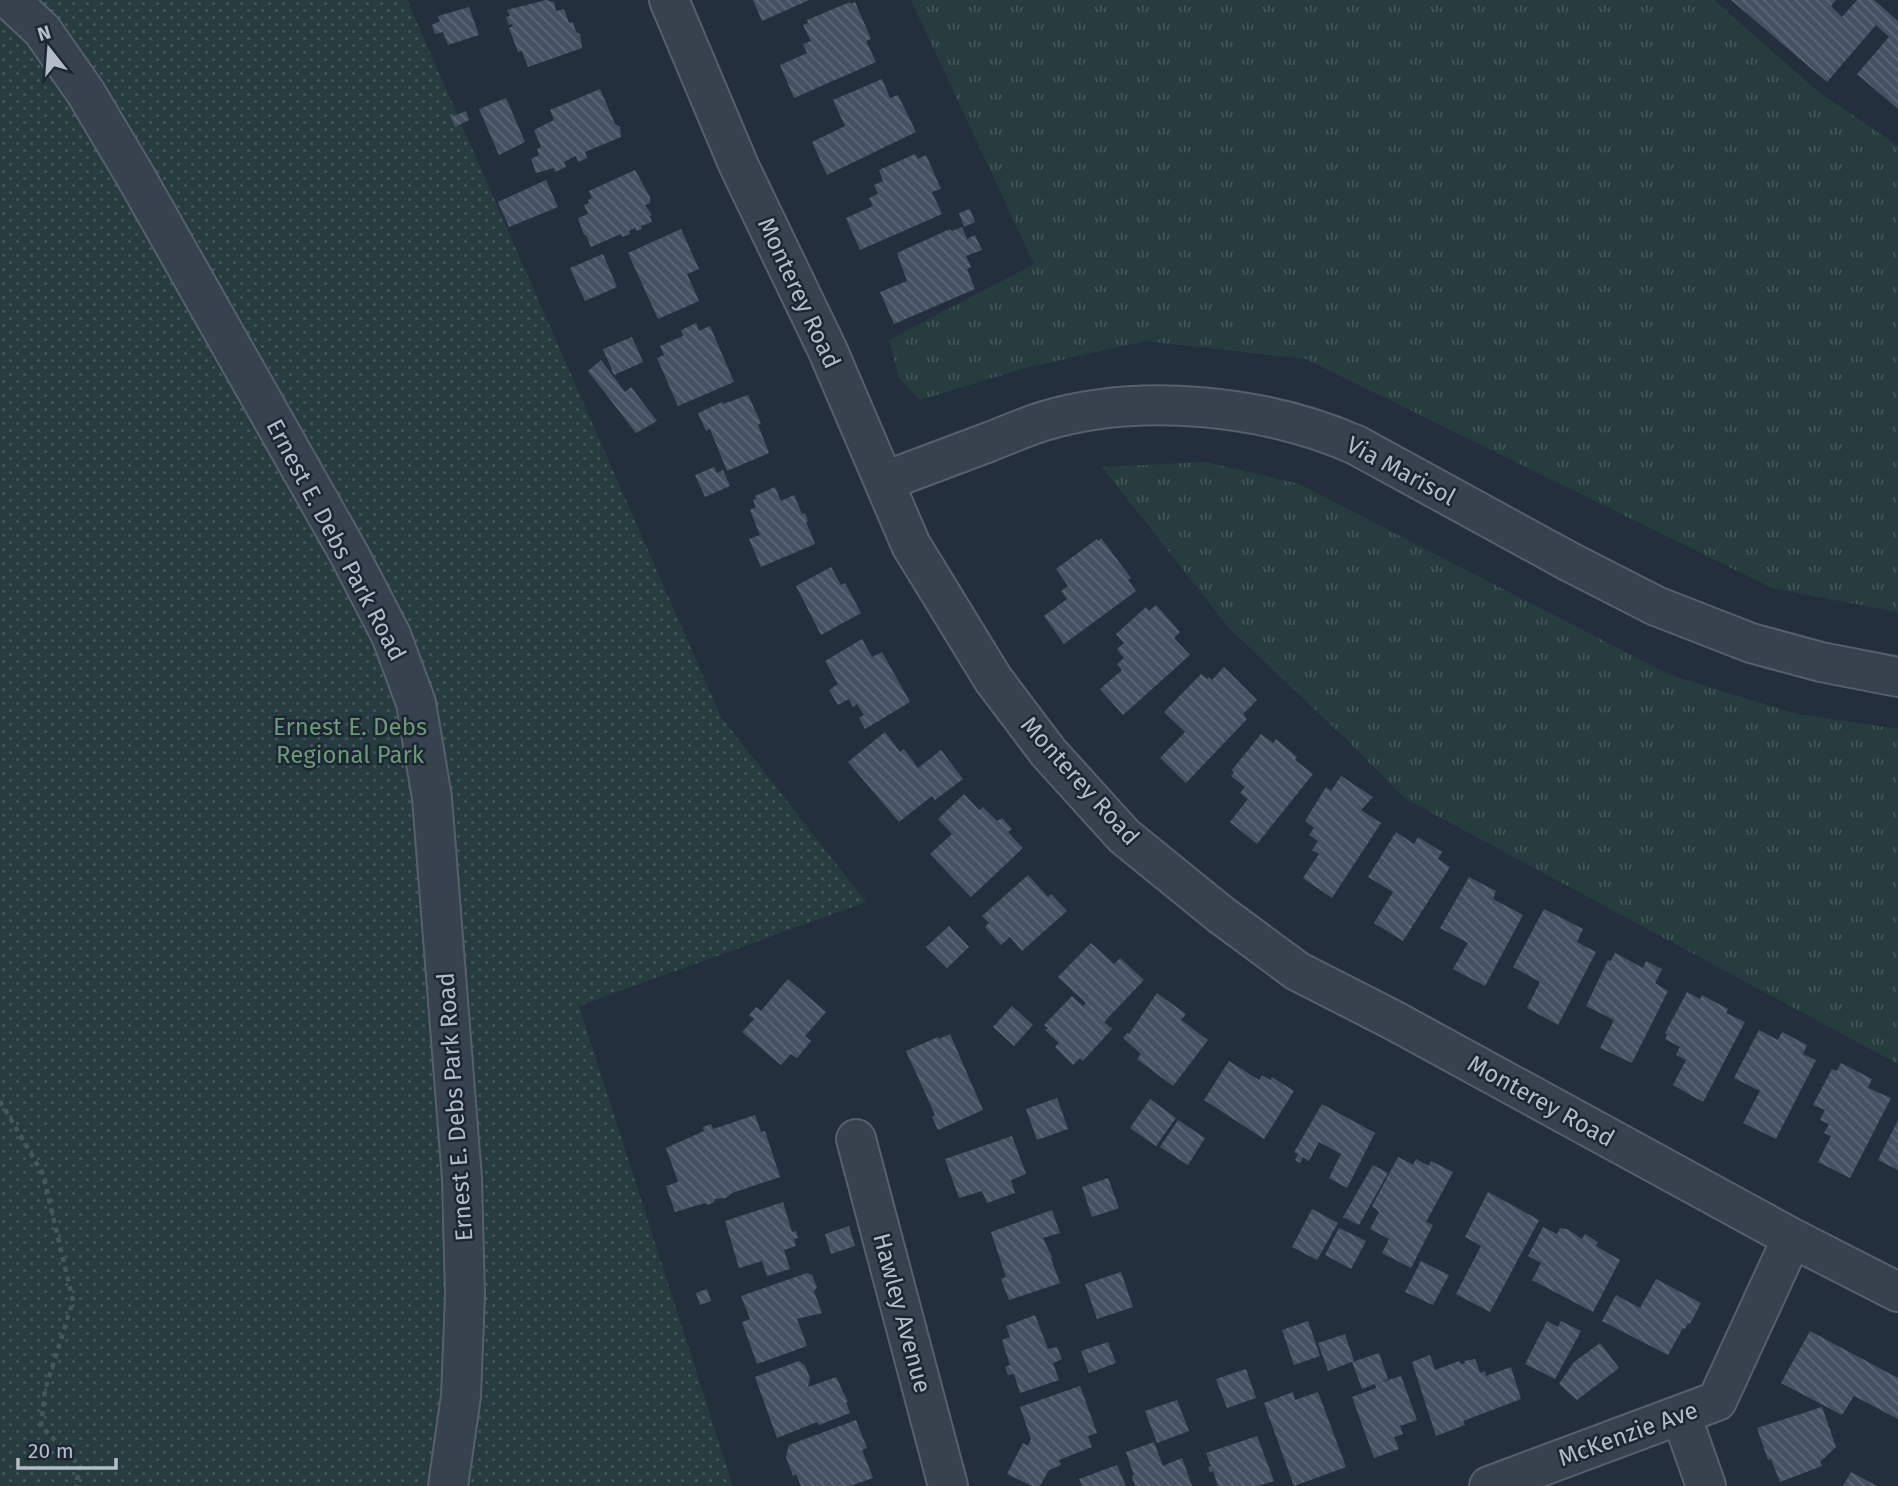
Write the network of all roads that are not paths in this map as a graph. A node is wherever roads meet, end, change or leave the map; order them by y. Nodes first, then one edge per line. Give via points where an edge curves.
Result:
1 (10, 0) edge
2 (669, 0) edge
3 (884, 481) junction
4 (1898, 677) edge
5 (856, 1139) dead end
6 (1793, 1238) junction
7 (1898, 1292) edge
8 (1681, 1415) junction
9 (448, 1486) edge
10 (948, 1486) edge
11 (1489, 1486) edge
12 (1706, 1486) edge

1 - 9 street, Ernest E. Debs Park Road via 42,30 137,179 367,589 391,635 416,703 432,798 462,1179 465,1296 461,1396
2 - 3 street, Monterey Road via 739,166
3 - 4 street, Via Marisol via 1044,421 1099,409 1238,411 1323,430 1356,445 1656,606 1751,643
3 - 6 street, Monterey Road via 911,545 993,679 1048,751 1124,836 1297,971
5 - 10 street, Hawley Avenue
6 - 7 street, Monterey Road
6 - 8 street, McKenzie Ave via 1717,1401
8 - 11 street, McKenzie Ave
8 - 12 street

